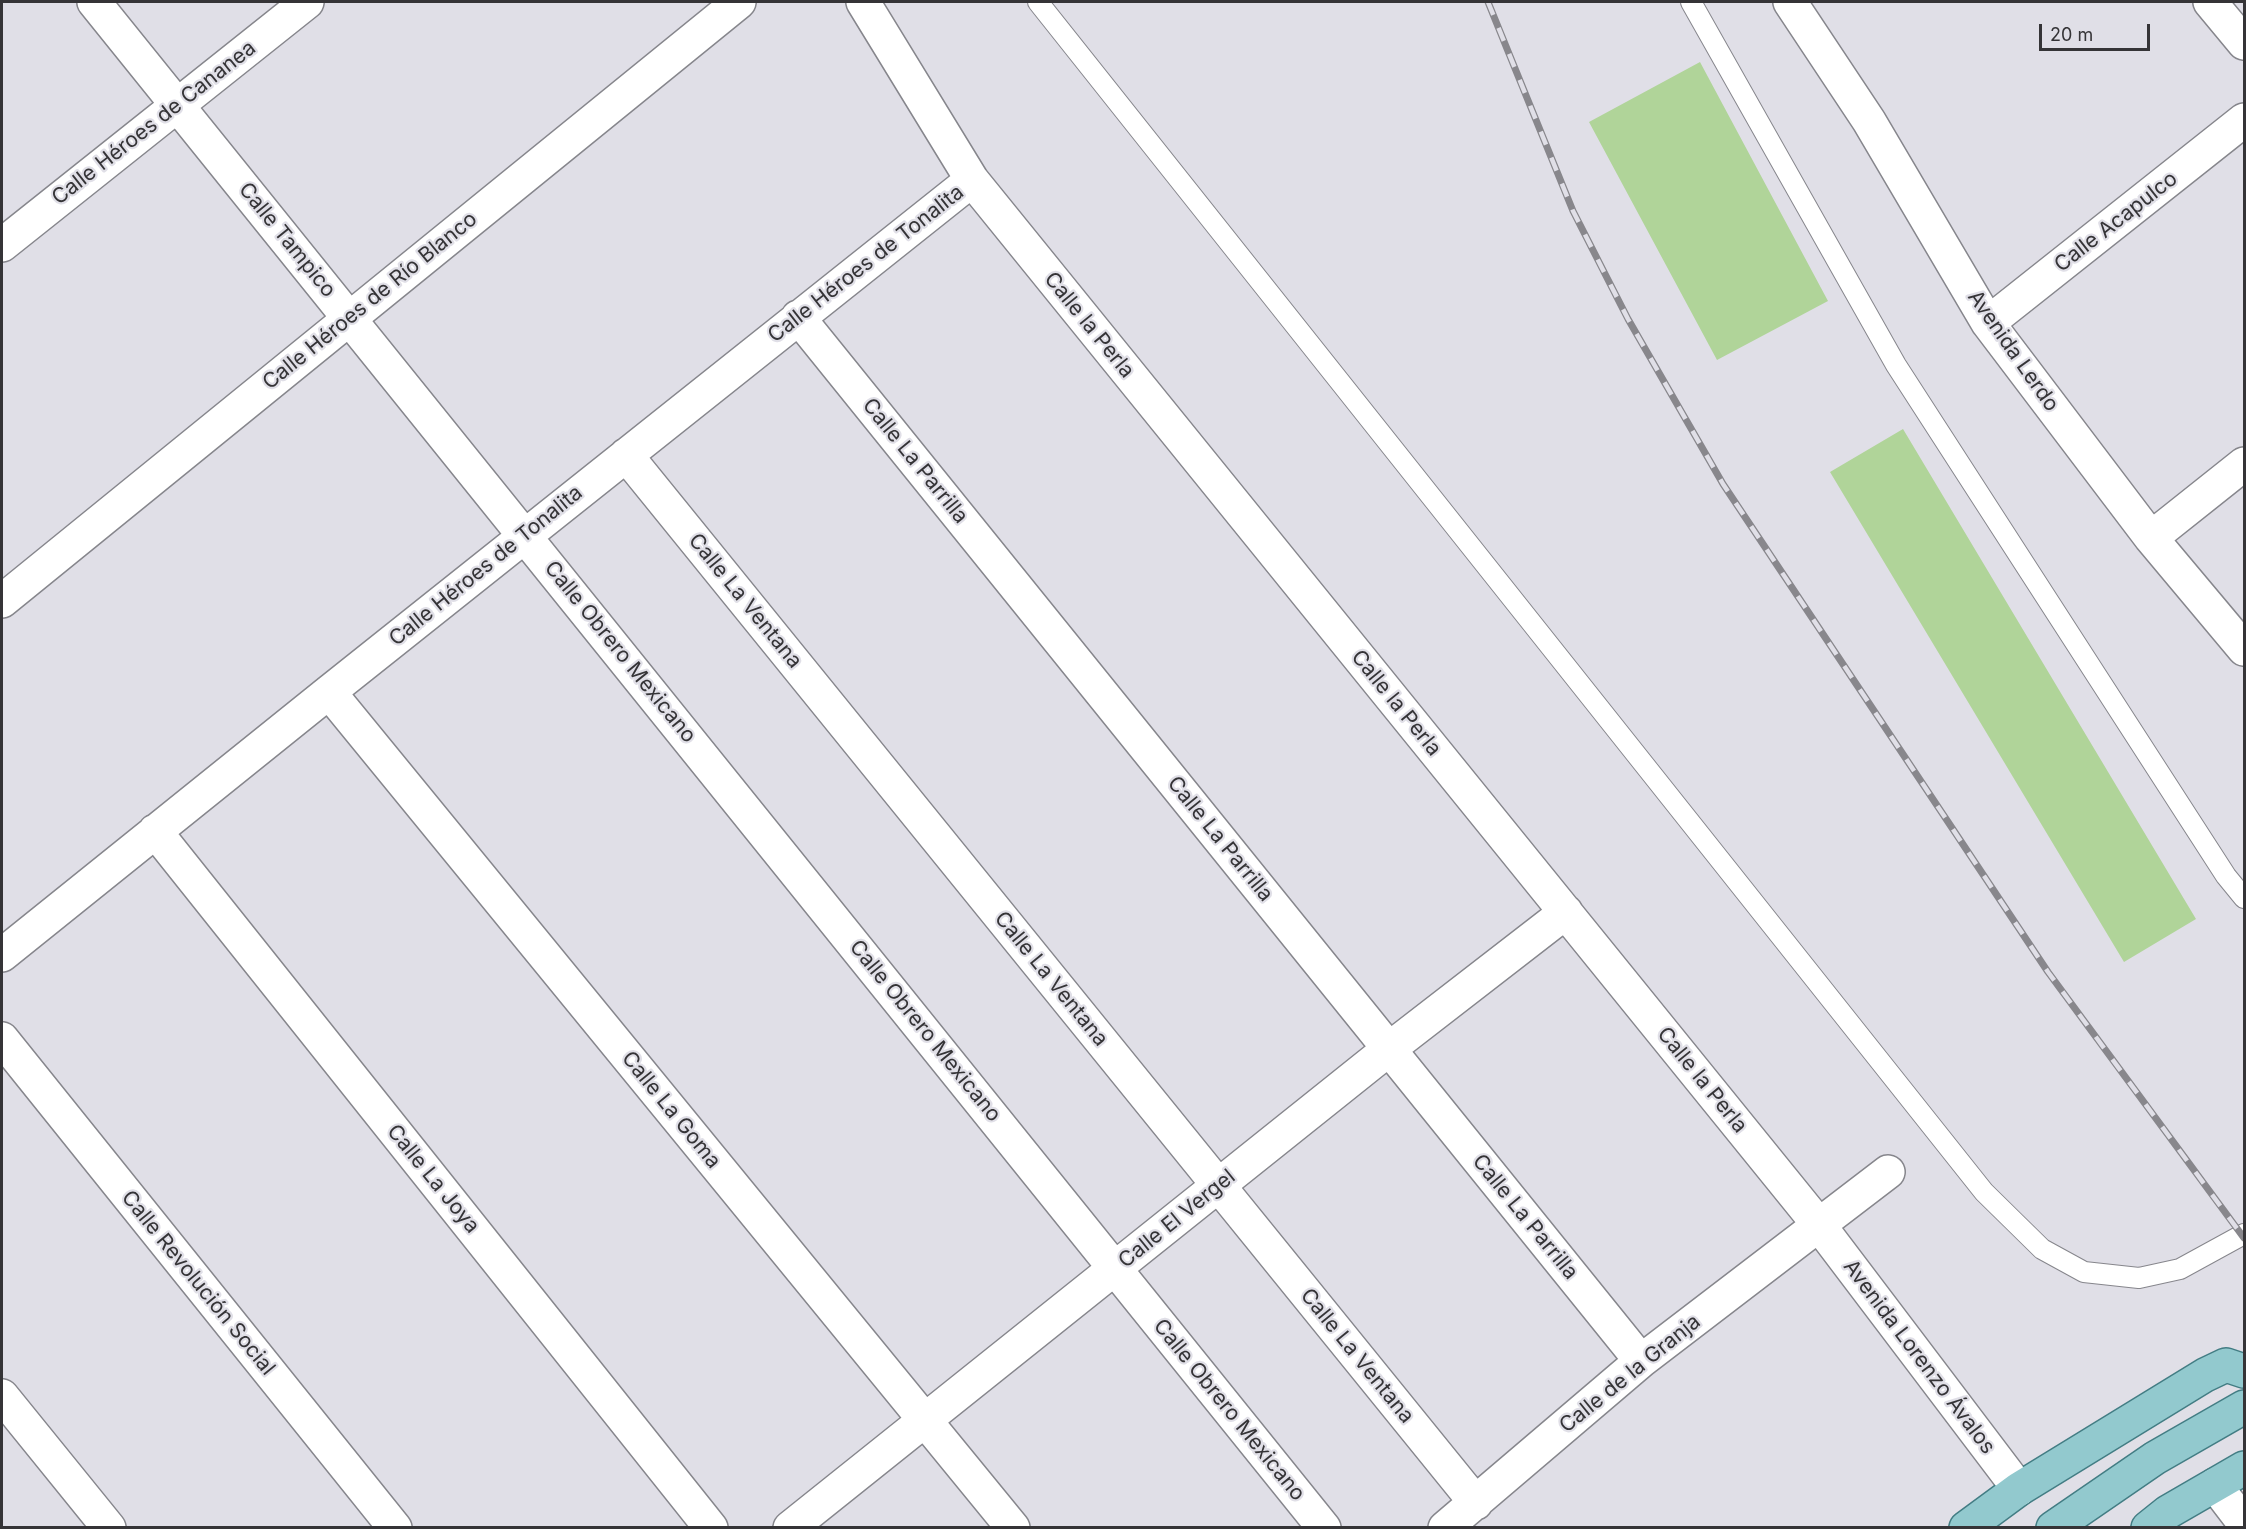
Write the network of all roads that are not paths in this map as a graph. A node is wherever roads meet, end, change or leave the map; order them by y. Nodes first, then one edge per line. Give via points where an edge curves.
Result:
1 (94, 2) edge
2 (307, 2) edge
3 (739, 2) edge
4 (862, 2) edge
5 (1038, 2) edge
6 (1690, 2) edge
7 (1790, 2) edge
8 (2210, 2) edge
9 (2244, 43) edge
10 (178, 105) junction
11 (2244, 120) edge
12 (972, 180) junction
13 (2, 245) edge
14 (349, 317) junction
15 (798, 317) junction
16 (1988, 323) junction
17 (626, 455) junction
18 (2244, 464) edge
19 (525, 535) junction
20 (2151, 538) junction
21 (2, 601) edge
22 (2244, 649) edge
23 (328, 692) junction
24 (155, 831) junction
25 (2244, 898) edge
26 (1566, 912) junction
27 (2, 955) edge
28 (2, 1039) edge
29 (1389, 1050) junction
30 (1888, 1172) dead end
31 (1219, 1186) junction
32 (1819, 1225) junction
33 (2244, 1234) edge
34 (1116, 1268) junction
35 (1641, 1361) junction
36 (2244, 1371) edge
37 (2, 1396) edge
38 (2244, 1407) edge
39 (925, 1420) junction
40 (2244, 1468) edge
41 (2215, 1485) junction
42 (2019, 1490) junction
43 (1476, 1503) junction
44 (2244, 1523) edge
45 (109, 1527) edge
46 (394, 1527) edge
47 (711, 1527) edge
48 (790, 1527) edge
49 (1013, 1527) edge
50 (1324, 1527) edge
51 (1445, 1527) edge
52 (1966, 1527) edge
53 (2053, 1527) edge
54 (2148, 1527) edge

1 - 10 street, Calle Tampico
2 - 10 street, Calle Héroes de Cananea
3 - 14 street, Calle Héroes de Río Blanco
4 - 12 street
5 - 33 lane via 1984,1192 2042,1249 2084,1272 2139,1278 2180,1269
6 - 25 lane via 1896,365 2226,876
7 - 16 street, Avenida Lerdo via 1869,121
8 - 9 street
10 - 13 street, Calle Héroes de Cananea
10 - 14 street, Calle Tampico
11 - 16 street, Calle Acapulco
12 - 15 street, Calle Héroes de Tonalita
12 - 26 street, Calle la Perla
14 - 19 street, Calle Tampico
14 - 21 street, Calle Héroes de Río Blanco
15 - 17 street, Calle Héroes de Tonalita
15 - 29 street, Calle La Parrilla
16 - 20 street, Avenida Lerdo
17 - 19 street, Calle Héroes de Tonalita
17 - 31 street, Calle La Ventana
18 - 20 street
19 - 23 street, Calle Héroes de Tonalita
19 - 34 street, Calle Obrero Mexicano
20 - 22 street, Avenida Lerdo
23 - 24 street, Calle Héroes de Tonalita
23 - 39 street, Calle La Goma
24 - 27 street, Calle Héroes de Tonalita
24 - 47 street, Calle La Joya
26 - 29 street, Calle El Vergel
26 - 32 street, Calle la Perla
28 - 46 street, Calle Revolución Social
29 - 31 street, Calle El Vergel
29 - 35 street, Calle La Parrilla
30 - 32 street, Calle de la Granja
31 - 34 street, Calle El Vergel
31 - 43 street, Calle La Ventana
32 - 35 street, Calle de la Granja
32 - 42 street, Avenida Lorenzo Ávalos
34 - 39 street, Calle El Vergel
34 - 50 street, Calle Obrero Mexicano
35 - 43 street, Calle de la Granja
36 - 42 main road via 2226,1365 2205,1375
37 - 45 street
38 - 53 main road via 2155,1458
39 - 48 street, Calle El Vergel
39 - 49 street, Calle La Goma
40 - 41 main road
41 - 44 street
41 - 54 main road
42 - 52 main road
43 - 51 street, Calle de la Granja

